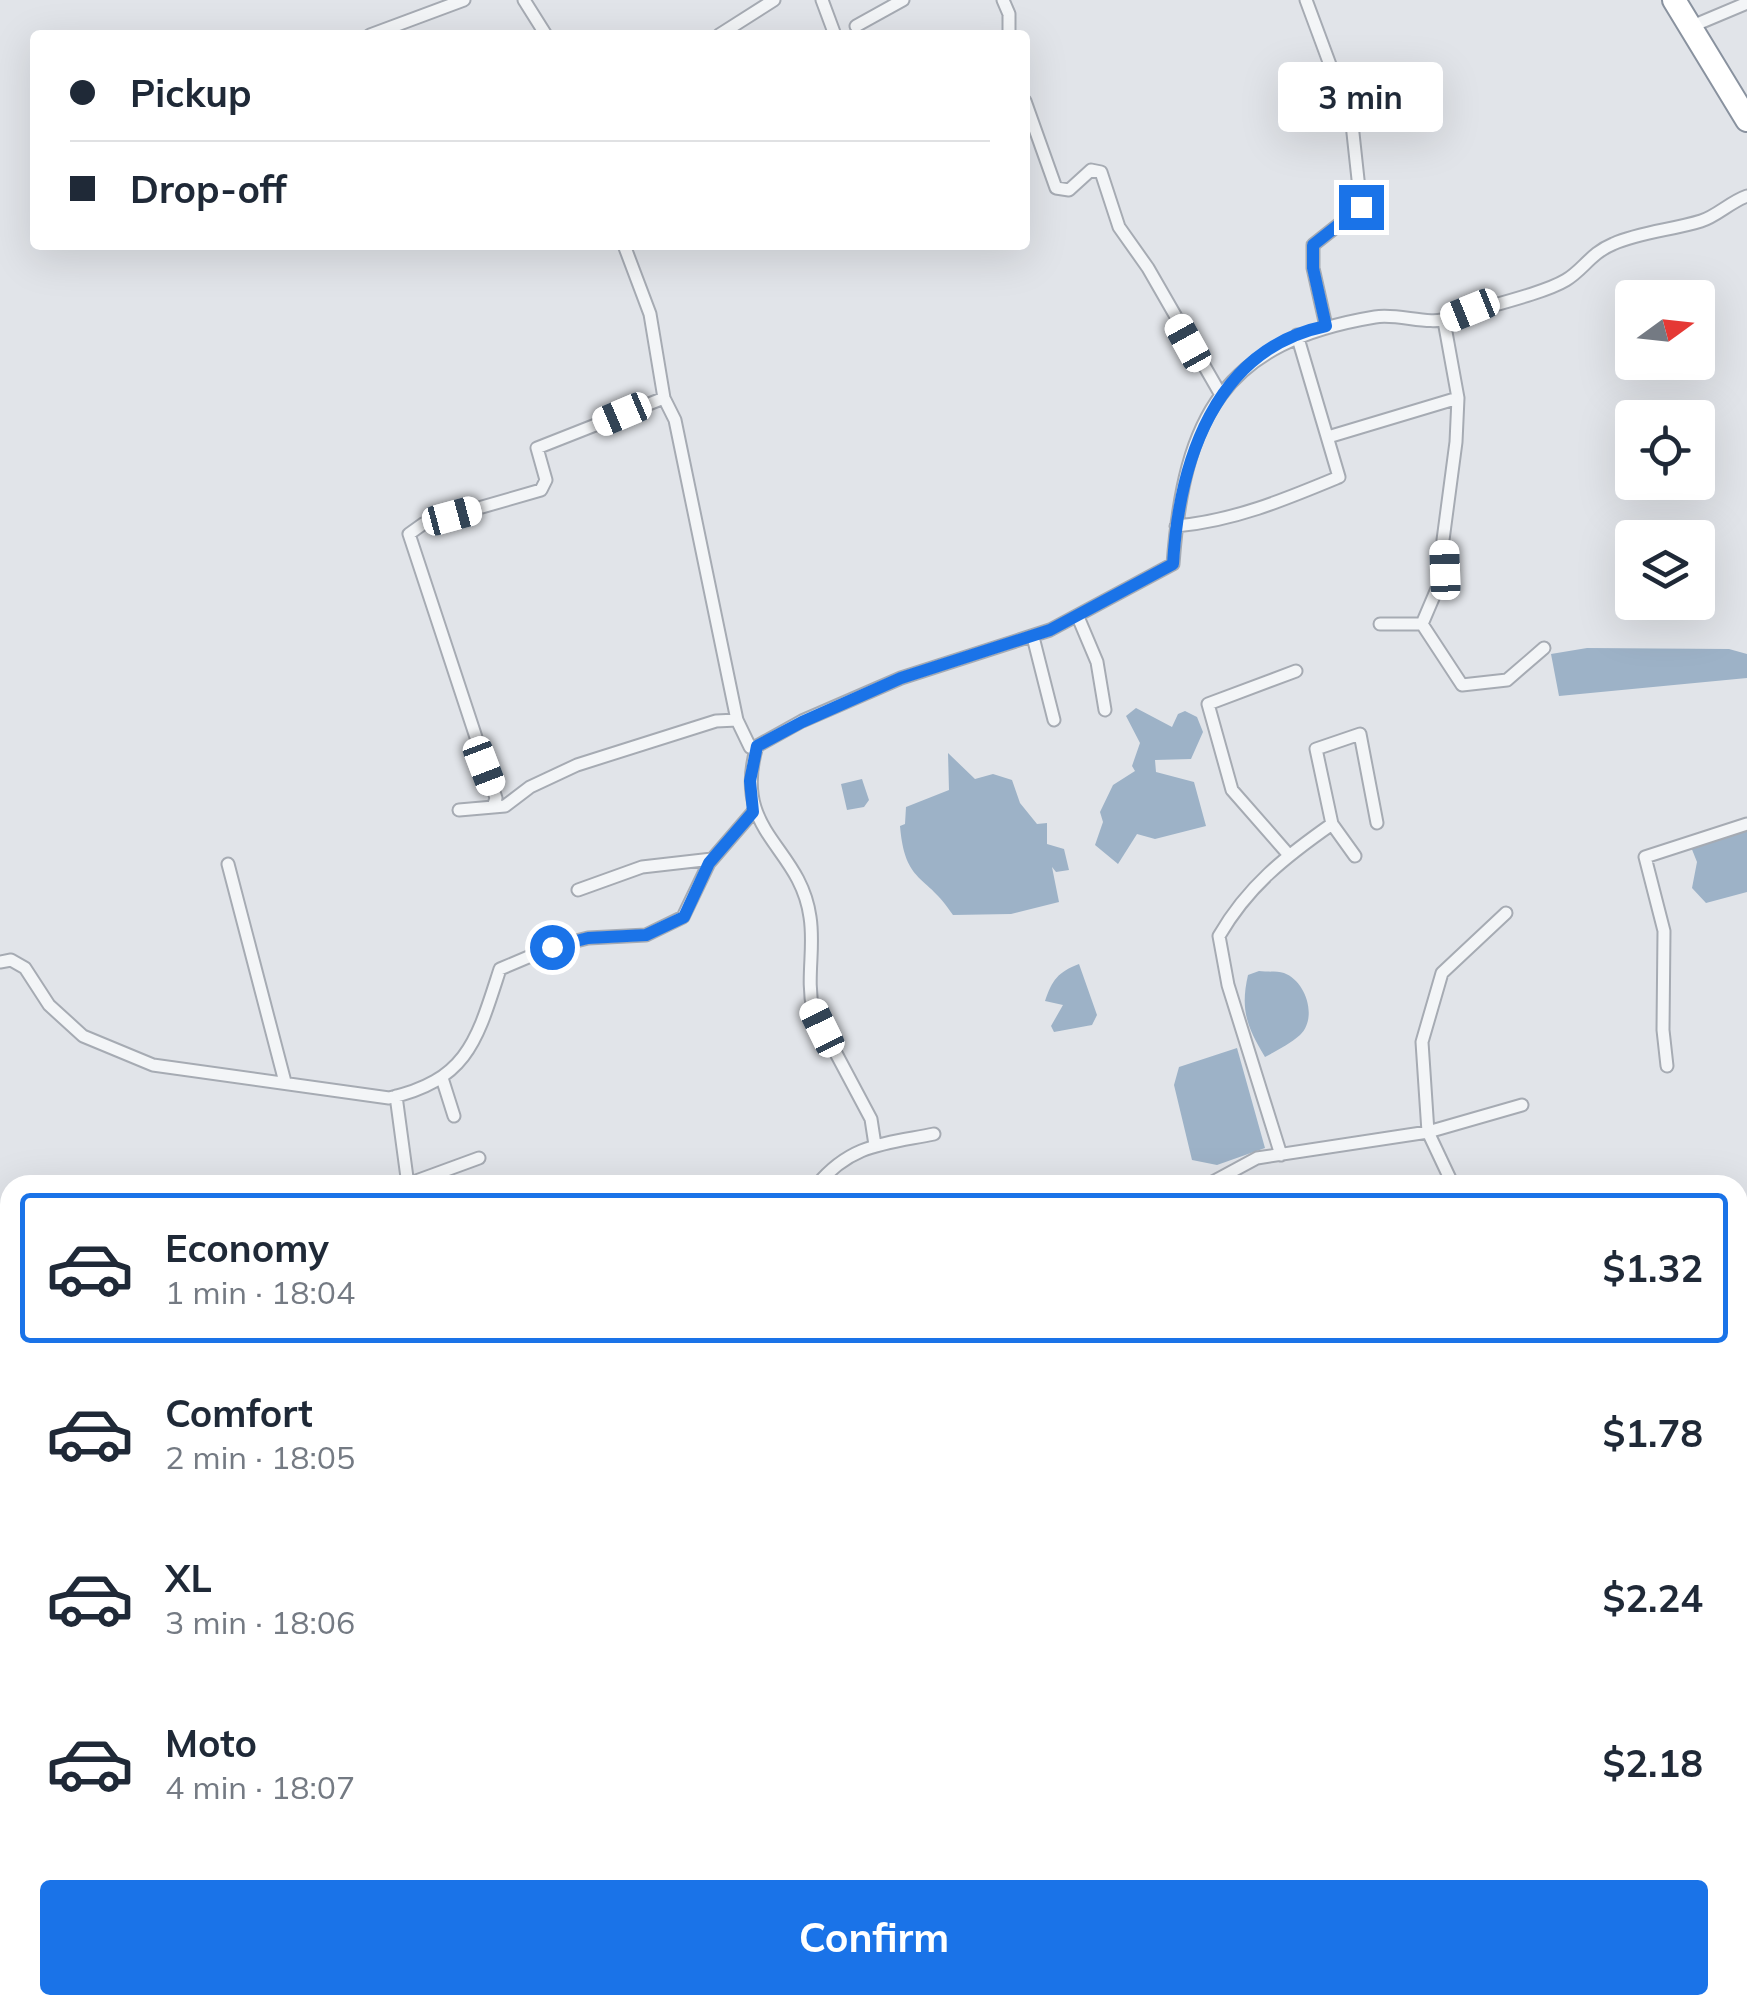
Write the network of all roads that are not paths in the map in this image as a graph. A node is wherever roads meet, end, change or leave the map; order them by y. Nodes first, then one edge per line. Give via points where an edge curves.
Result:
1 (464, 0) edge
2 (524, 0) edge
3 (774, 0) edge
4 (822, 0) edge
5 (903, 0) edge
6 (1003, 0) edge
7 (1306, 0) edge
8 (1674, 0) edge
9 (1747, 3) edge
10 (856, 26) dead end
11 (1690, 27) junction
12 (383, 30) edge
13 (543, 30) edge
14 (729, 30) edge
15 (833, 30) edge
16 (1008, 30) edge
17 (1030, 115) edge
18 (1747, 120) edge
19 (1747, 196) edge
20 (626, 250) edge
21 (1444, 321) junction
22 (1326, 326) junction
23 (1296, 335) junction
24 (1221, 395) junction
25 (664, 398) junction
26 (1458, 398) junction
27 (1328, 436) junction
28 (1176, 526) junction
29 (1078, 617) junction
30 (1380, 624) dead end
31 (1422, 624) junction
32 (1034, 636) junction
33 (1544, 648) dead end
34 (1296, 671) dead end
35 (1105, 710) dead end
36 (737, 720) junction
37 (1054, 720) dead end
38 (757, 746) junction
39 (494, 807) junction
40 (459, 810) dead end
41 (753, 812) junction
42 (1377, 822) dead end
43 (1332, 824) junction
44 (1747, 824) edge
45 (1288, 854) junction
46 (1355, 856) dead end
47 (712, 859) junction
48 (228, 864) dead end
49 (578, 890) dead end
50 (1506, 914) dead end
51 (0, 962) edge
52 (1667, 1066) dead end
53 (442, 1078) junction
54 (285, 1082) junction
55 (396, 1096) junction
56 (1522, 1105) dead end
57 (454, 1116) dead end
58 (1428, 1132) junction
59 (934, 1134) dead end
60 (875, 1146) junction
61 (1281, 1155) junction
62 (479, 1158) dead end
63 (407, 1175) edge
64 (433, 1175) edge
65 (826, 1175) edge
66 (1226, 1175) edge
67 (1447, 1175) edge

1 - 12 street
2 - 13 street
3 - 14 street
4 - 15 street
5 - 10 street
6 - 16 street
7 - 22 street via 1352,124 1361,207 1313,245
8 - 11 highway
9 - 11 street
11 - 18 highway
17 - 24 street via 1056,188 1069,190 1091,170 1101,172 1119,227
19 - 21 street via 1705,220 1615,242 1561,282
20 - 25 street via 650,314
21 - 22 street via 1381,316
21 - 26 street
22 - 23 street
23 - 24 street via 1251,361
23 - 27 street
24 - 28 street via 1196,450
25 - 36 street via 675,420
25 - 39 street via 537,448 546,480 541,490 423,524 409,534
26 - 27 street
26 - 31 street via 1445,570
27 - 28 street via 1339,478 1246,515
28 - 29 street via 1173,564
29 - 32 street
29 - 35 street via 1097,662
30 - 31 street
31 - 33 street via 1462,685 1506,680
32 - 37 street
32 - 38 street via 901,678
34 - 45 street via 1208,704 1232,790
36 - 38 street via 750,747
36 - 39 street via 577,765
38 - 41 street
39 - 40 street
41 - 47 street
41 - 60 street via 806,905 813,1010 871,1119
42 - 43 street via 1360,734 1316,749
43 - 45 street
43 - 46 street
44 - 52 street via 1645,857 1664,932
45 - 61 street via 1242,897 1219,936
47 - 49 street via 642,867
47 - 53 street via 684,917 646,935 552,947 500,969 481,1026 458,1068
48 - 54 street
50 - 58 street via 1442,972 1422,1042
51 - 54 street via 26,968 68,1024 120,1053 181,1072
53 - 55 street
53 - 57 street
54 - 55 street
55 - 63 street
56 - 58 street
58 - 61 street
58 - 67 street
59 - 60 street
60 - 65 street via 836,1163
61 - 66 street via 1257,1158
62 - 64 street

